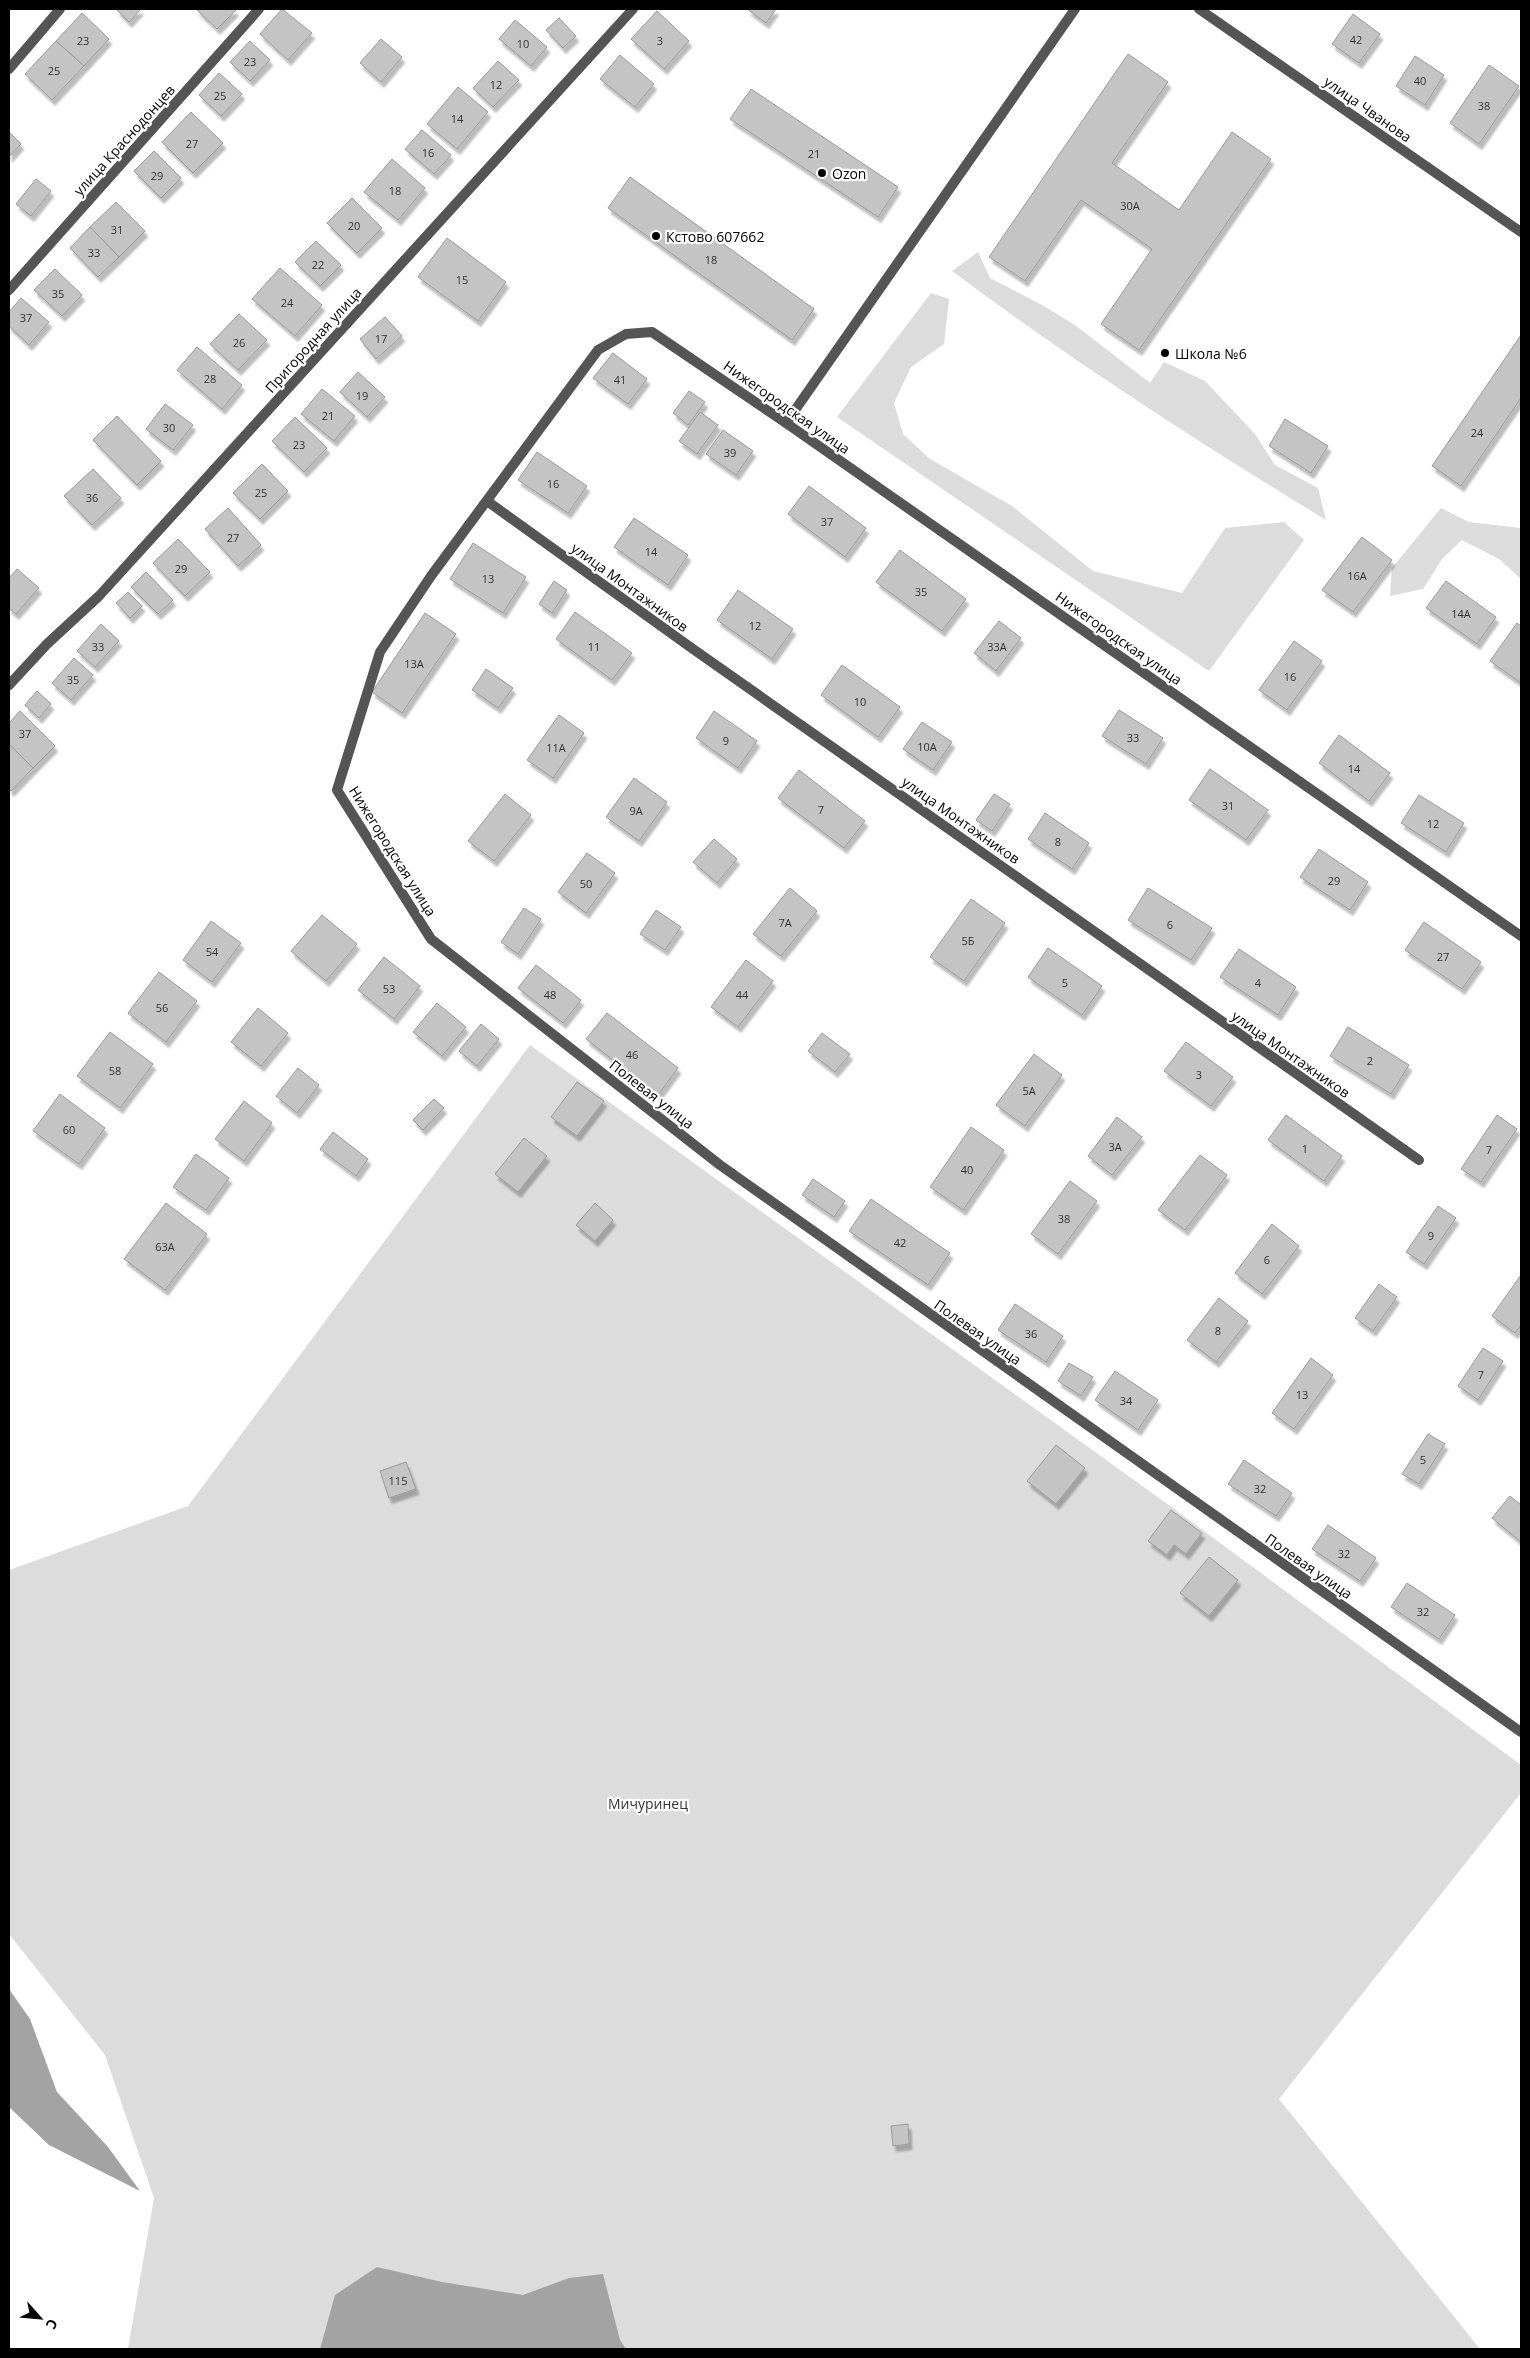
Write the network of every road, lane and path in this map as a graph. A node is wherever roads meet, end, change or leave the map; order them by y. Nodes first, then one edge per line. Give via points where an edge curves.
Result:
1 (60, 9) edge
2 (260, 9) edge
3 (633, 9) edge
4 (1075, 9) edge
5 (1199, 9) edge
6 (9, 69) edge
7 (1521, 232) edge
8 (9, 290) edge
9 (786, 422) junction
10 (487, 501) junction
11 (9, 686) edge
12 (1521, 936) edge
13 (431, 939) joint
14 (1419, 1160) dead end
15 (1521, 1732) edge

1 - 6 street
2 - 8 street, улица Краснодонцев
3 - 11 street, Пригородная улица via 99,596 47,644
4 - 9 street
5 - 7 street, улица Чванова
9 - 10 street, Нижегородская улица via 652,332 626,334 598,350
9 - 12 street, Нижегородская улица
10 - 13 street, Нижегородская улица via 380,652 337,790
10 - 14 street, улица Монтажников
13 - 15 street, Полевая улица via 720,1165

